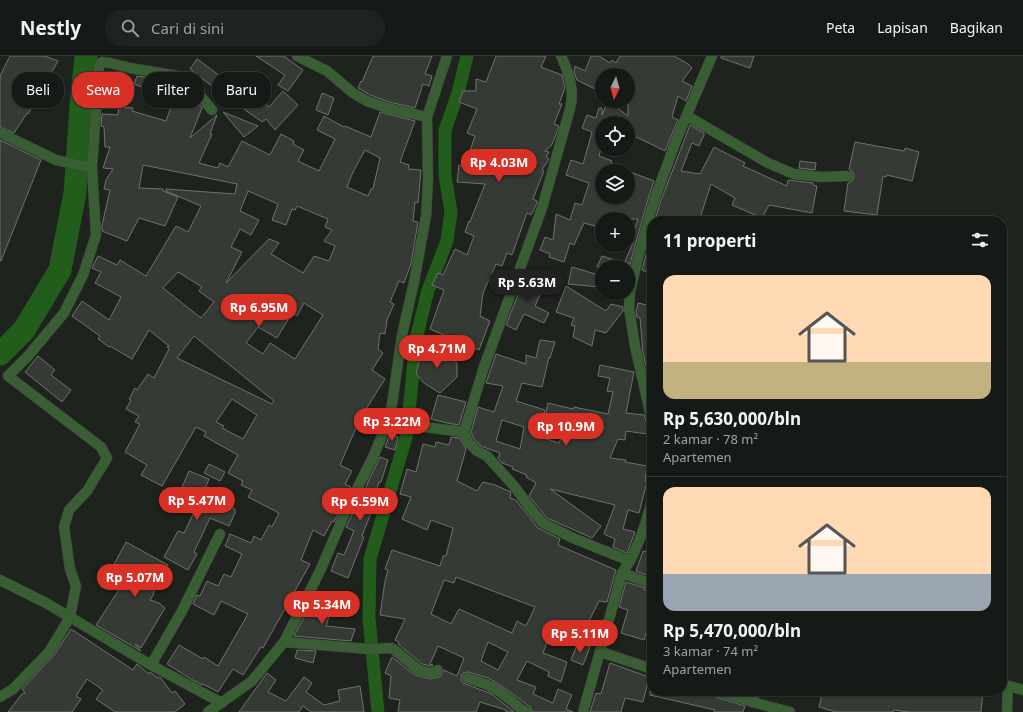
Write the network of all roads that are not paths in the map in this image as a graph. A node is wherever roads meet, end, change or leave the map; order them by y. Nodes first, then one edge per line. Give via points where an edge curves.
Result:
1 (297, 56) edge
2 (447, 56) edge
3 (561, 56) edge
4 (712, 56) edge
5 (212, 110) dead end
6 (687, 116) junction
7 (427, 117) junction
8 (0, 133) edge
9 (91, 167) junction
10 (848, 176) dead end
11 (650, 216) edge
12 (647, 226) edge
13 (647, 399) edge
14 (388, 424) junction
15 (464, 432) junction
16 (647, 519) edge
17 (220, 534) dead end
18 (630, 561) junction
19 (622, 573) junction
20 (0, 580) edge
21 (647, 582) edge
22 (70, 617) junction
23 (284, 642) junction
24 (601, 652) junction
25 (151, 665) junction
26 (647, 667) edge
27 (438, 670) dead end
28 (467, 678) dead end
29 (1007, 686) edge
30 (1023, 690) edge
31 (733, 696) edge
32 (754, 696) edge
33 (1006, 696) edge
34 (0, 697) edge
35 (752, 702) junction
36 (222, 704) junction
37 (208, 712) edge
38 (526, 712) edge
39 (583, 712) edge
40 (790, 712) edge
41 (1007, 712) edge

1 - 7 street via 327,71 367,101
2 - 7 street
3 - 15 street via 568,69 572,90 570,109 542,208 484,367
4 - 6 street
5 - 9 street via 190,84 178,76 102,62 97,72 95,136
6 - 10 street via 768,163 794,174
6 - 11 street via 666,165
7 - 14 street via 426,216 402,335
8 - 9 street via 56,160
9 - 22 street via 96,235 83,275 64,313 8,376 101,447 107,458 87,491 69,510 64,527 70,569 76,586
12 - 13 street via 630,292 629,308
14 - 15 street
14 - 23 street
15 - 18 street via 469,443 487,456 543,523
16 - 18 street via 640,542
17 - 25 street via 182,611
18 - 19 street
19 - 21 street
19 - 24 street
20 - 22 street
22 - 25 street
22 - 34 street via 49,652 13,689
23 - 27 street via 368,649 392,648 419,670 432,673
23 - 36 street via 252,681
24 - 26 street
24 - 39 street
25 - 36 street
28 - 38 street via 494,688
29 - 30 street
31 - 35 street
32 - 35 street
33 - 41 street
35 - 40 street
36 - 37 street

